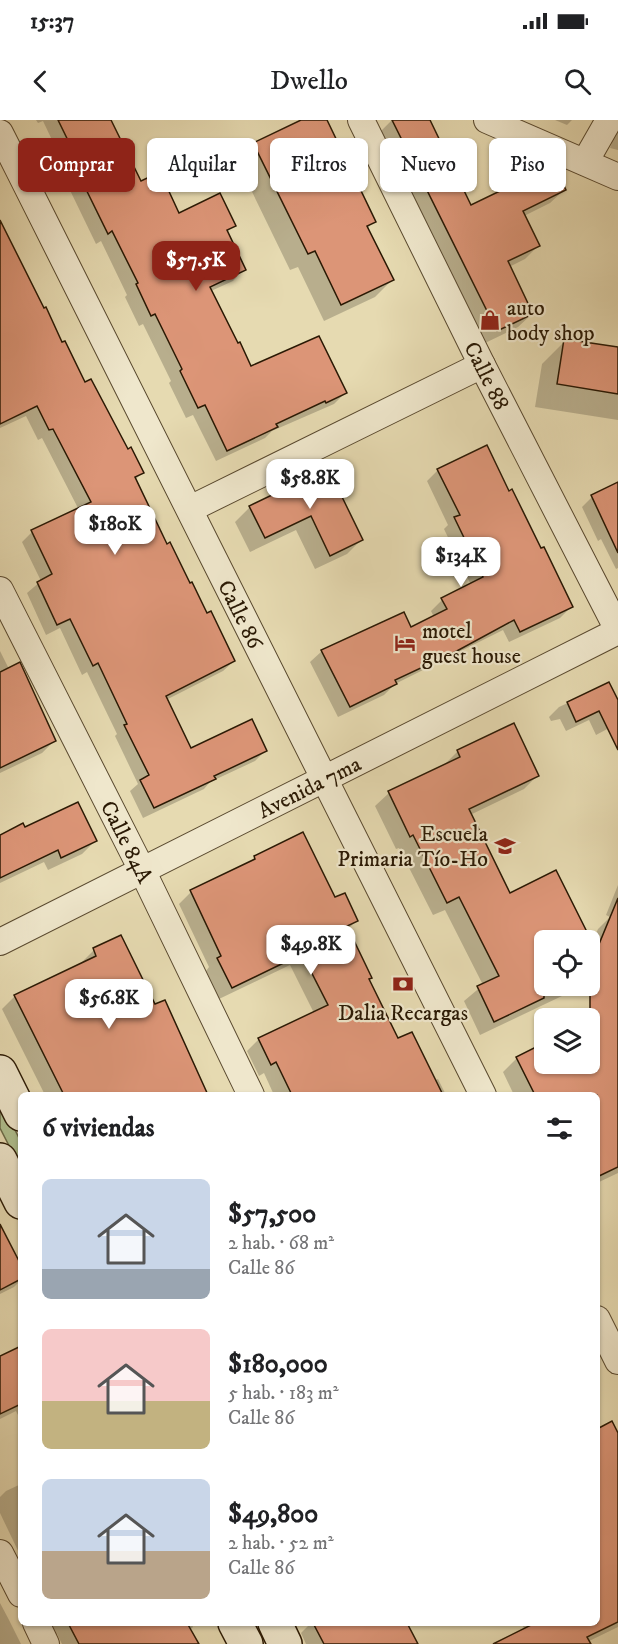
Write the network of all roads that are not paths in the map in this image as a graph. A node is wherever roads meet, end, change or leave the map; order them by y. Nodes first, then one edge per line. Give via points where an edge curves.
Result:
1 (361, 120) edge
2 (487, 120) edge
3 (609, 120) edge
4 (0, 133) edge
5 (585, 162) junction
6 (618, 177) edge
7 (482, 365) junction
8 (190, 509) junction
9 (0, 590) edge
10 (618, 630) edge
11 (323, 780) junction
12 (142, 870) junction
13 (0, 942) edge
14 (0, 1072) edge
15 (250, 1092) edge
16 (481, 1092) edge
17 (18, 1108) edge
18 (600, 1326) edge
19 (612, 1355) edge
20 (0, 1553) edge
21 (18, 1588) edge
22 (37, 1626) edge
23 (237, 1626) edge
24 (276, 1626) edge
25 (46, 1644) edge
26 (246, 1644) edge
27 (285, 1644) edge

1 - 7 street, Calle 88
2 - 5 street
3 - 5 street
4 - 8 street, Calle 86
5 - 6 street
7 - 8 street
7 - 10 street, Calle 88
8 - 11 street, Calle 86
9 - 12 street, Calle 84A
10 - 11 street, Avenida 7ma
11 - 12 street, Avenida 7ma
11 - 16 street, Calle 86
12 - 13 street, Avenida 7ma
12 - 15 street, Calle 84A
14 - 17 main road
18 - 19 street
20 - 21 street
22 - 25 street
23 - 26 main road
24 - 27 main road

